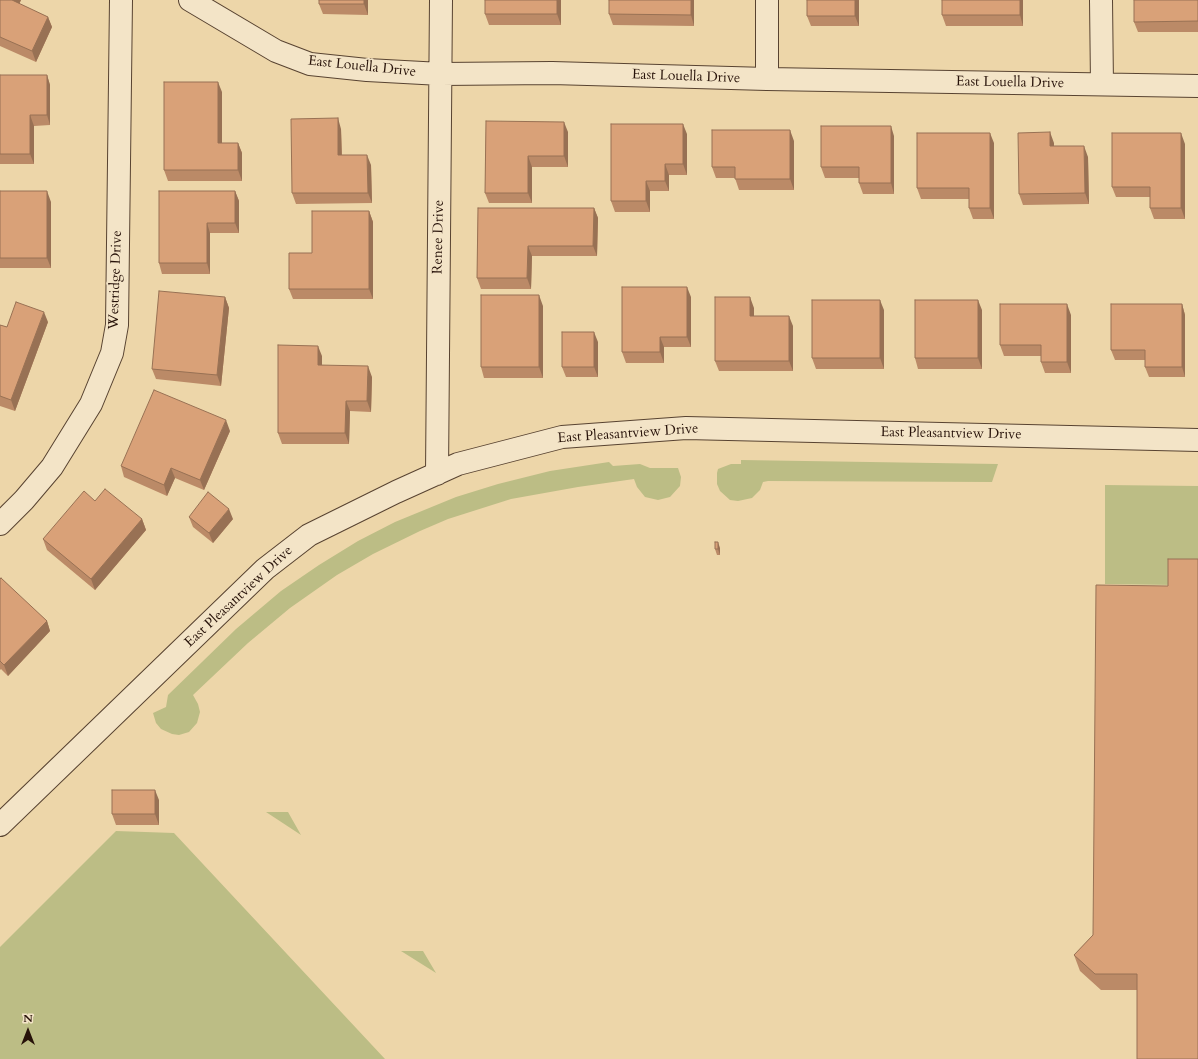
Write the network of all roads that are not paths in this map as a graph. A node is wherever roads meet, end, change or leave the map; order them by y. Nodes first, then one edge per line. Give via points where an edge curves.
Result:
1 (121, 0) edge
2 (190, 0) edge
3 (441, 0) edge
4 (767, 0) edge
5 (1101, 0) edge
6 (441, 74) junction
7 (767, 79) junction
8 (1102, 84) junction
9 (1198, 86) edge
10 (1198, 440) edge
11 (437, 474) junction
12 (0, 524) edge
13 (0, 825) edge

1 - 12 street, Westridge Drive via 117,325 112,353 91,404 52,467
2 - 6 street, East Louella Drive via 276,51 310,64
3 - 6 street, Renee Drive
4 - 7 street
5 - 8 street
6 - 7 street, East Louella Drive
6 - 11 street, Renee Drive
7 - 8 street, East Louella Drive
8 - 9 street, East Louella Drive
10 - 11 street, East Pleasantview Drive via 686,428 562,437 458,464
11 - 13 street, East Pleasantview Drive via 309,535 265,569

